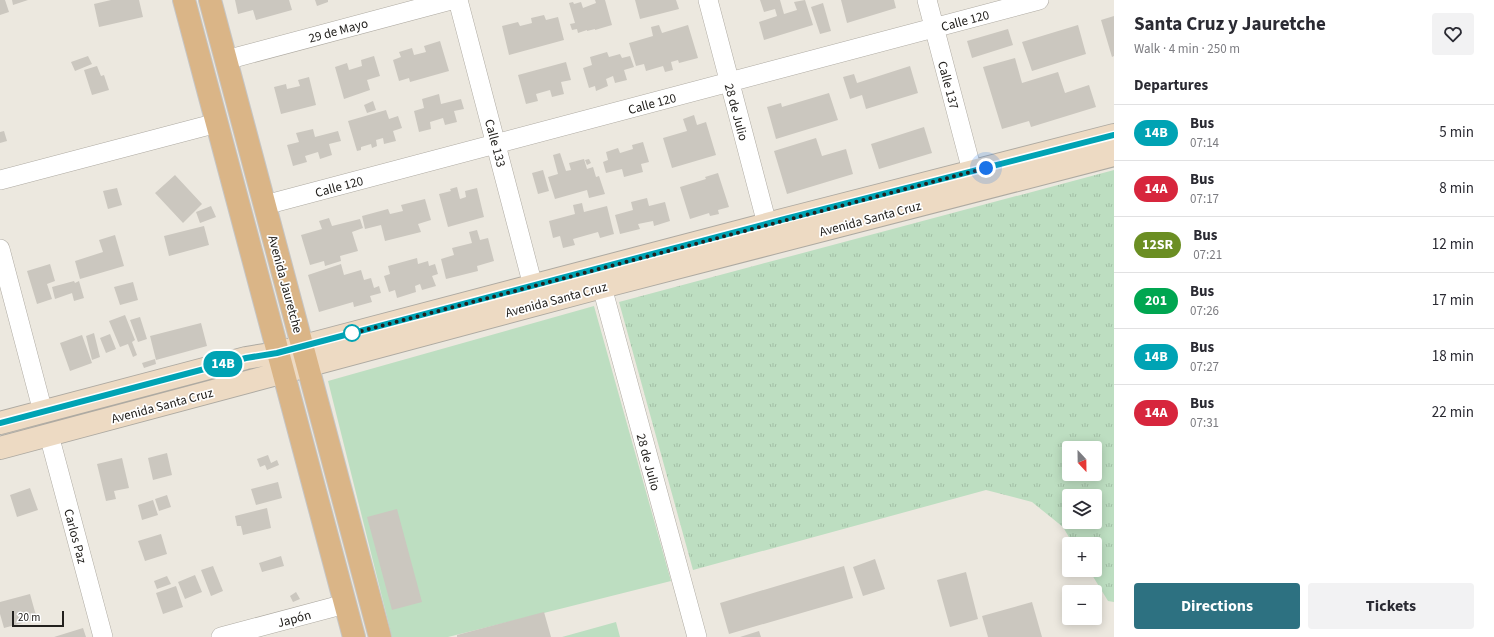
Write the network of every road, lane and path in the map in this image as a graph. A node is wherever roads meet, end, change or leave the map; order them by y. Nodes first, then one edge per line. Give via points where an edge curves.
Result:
1 (184, 0) edge
2 (210, 0) edge
3 (451, 0) edge
4 (458, 0) edge
5 (708, 0) edge
6 (927, 0) edge
7 (1039, 0) edge
8 (934, 28) junction
9 (226, 60) junction
10 (729, 82) junction
11 (216, 123) junction
12 (1114, 135) edge
13 (496, 144) junction
14 (1114, 155) edge
15 (972, 171) junction
16 (0, 180) edge
17 (265, 205) junction
18 (767, 224) junction
19 (0, 248) edge
20 (533, 286) junction
21 (602, 287) junction
22 (305, 356) junction
23 (280, 363) junction
24 (43, 412) junction
25 (0, 423) edge
26 (49, 435) junction
27 (0, 448) edge
28 (345, 604) junction
29 (103, 637) edge
30 (221, 637) edge
31 (354, 637) edge
32 (380, 637) edge
33 (696, 637) edge

1 - 11 main road, Avenida Jauretche
2 - 9 main road, Avenida Jauretche
3 - 9 street, 29 de Mayo
4 - 13 street, Calle 133
5 - 10 street, 28 de Julio
6 - 8 street, Calle 137
7 - 8 street, Calle 120
8 - 10 street, Calle 120
8 - 15 street, Calle 137
9 - 17 main road, Avenida Jauretche
10 - 13 street, Calle 120
10 - 18 street, 28 de Julio
11 - 16 street
11 - 23 main road, Avenida Jauretche
12 - 15 main road, Avenida Santa Cruz
13 - 17 street, Calle 120
13 - 20 street, Calle 133
14 - 21 main road, Avenida Santa Cruz
15 - 18 main road, Avenida Santa Cruz
17 - 22 main road, Avenida Jauretche
18 - 20 main road, Avenida Santa Cruz
19 - 24 street
20 - 22 main road, Avenida Santa Cruz
21 - 22 main road, Avenida Santa Cruz
21 - 33 street, 28 de Julio
22 - 23 main road, Avenida Santa Cruz
22 - 32 main road, Avenida Jauretche
23 - 24 main road, Avenida Santa Cruz via 246,358
23 - 26 main road, Avenida Santa Cruz
23 - 28 main road, Avenida Jauretche
24 - 25 main road, Avenida Santa Cruz
26 - 27 main road, Avenida Santa Cruz
26 - 29 street, Carlos Paz
28 - 30 street, Japón
28 - 31 main road, Avenida Jauretche

